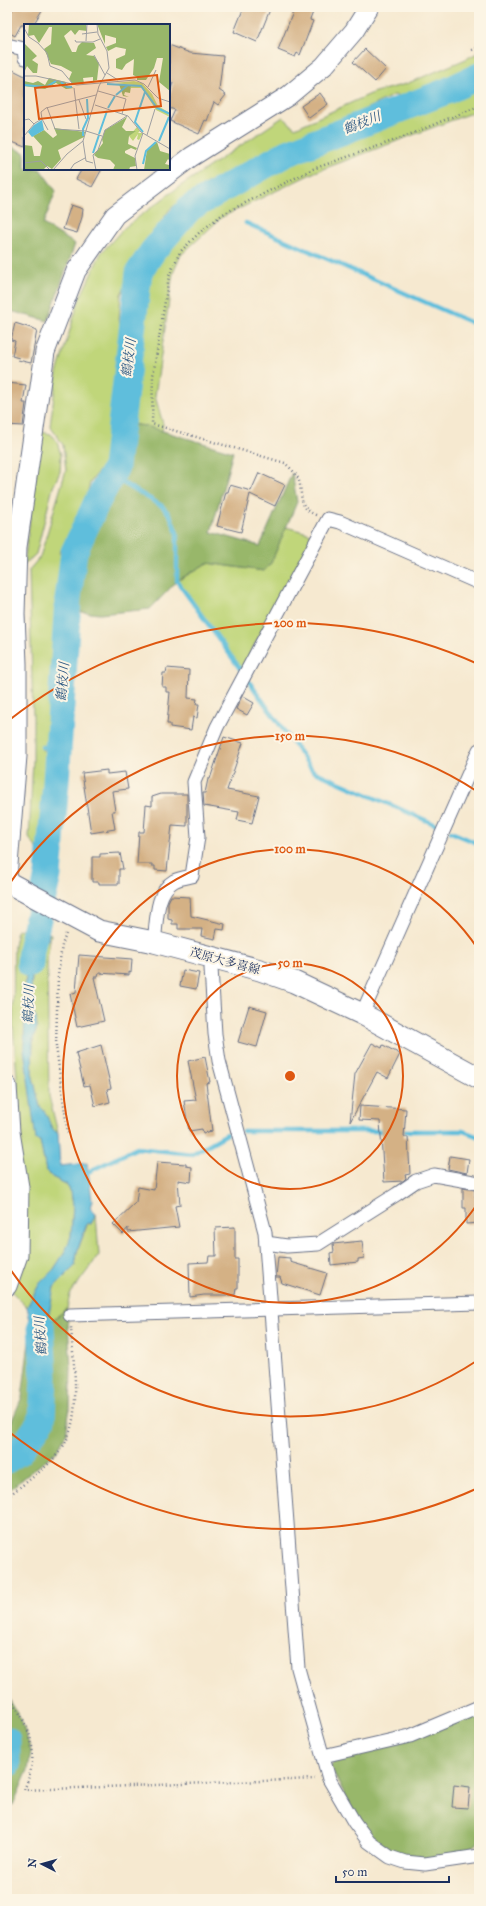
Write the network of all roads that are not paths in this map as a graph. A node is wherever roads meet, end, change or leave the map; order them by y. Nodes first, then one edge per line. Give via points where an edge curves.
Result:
1 (369, 7) edge
2 (7, 45) edge
3 (24, 49) edge
4 (171, 167) edge
5 (168, 170) edge
6 (479, 583) edge
7 (11, 614) edge
8 (479, 750) edge
9 (7, 877) edge
10 (15, 886) edge
11 (154, 942) junction
12 (212, 957) junction
13 (362, 1014) junction
14 (479, 1078) edge
15 (7, 1086) edge
16 (479, 1183) edge
17 (266, 1243) junction
18 (7, 1286) edge
19 (479, 1303) edge
20 (270, 1308) junction
21 (70, 1315) road end
22 (479, 1707) edge
23 (323, 1756) junction
24 (479, 1856) edge

1 - 4 main road via 354,30 324,66 288,96
2 - 3 street
5 - 7 main road via 115,215 76,271 45,352 17,547
6 - 11 street via 328,519 217,727 194,782 198,836 192,876 174,881 160,899
7 - 9 main road via 17,664 16,756
8 - 13 street
10 - 11 main road, 茂原大多喜線 via 65,922
11 - 12 main road, 茂原大多喜線
12 - 13 main road, 茂原大多喜線 via 294,982
12 - 17 street via 215,1034 219,1061
13 - 14 main road, 茂原大多喜線
15 - 18 main road via 18,1187 18,1255
16 - 17 street via 434,1175 416,1181 318,1244 287,1246
17 - 20 street
19 - 20 street
20 - 21 street
20 - 23 street via 298,1668
22 - 23 street via 410,1736
23 - 24 street via 329,1779 354,1822 369,1842 390,1857 425,1864

